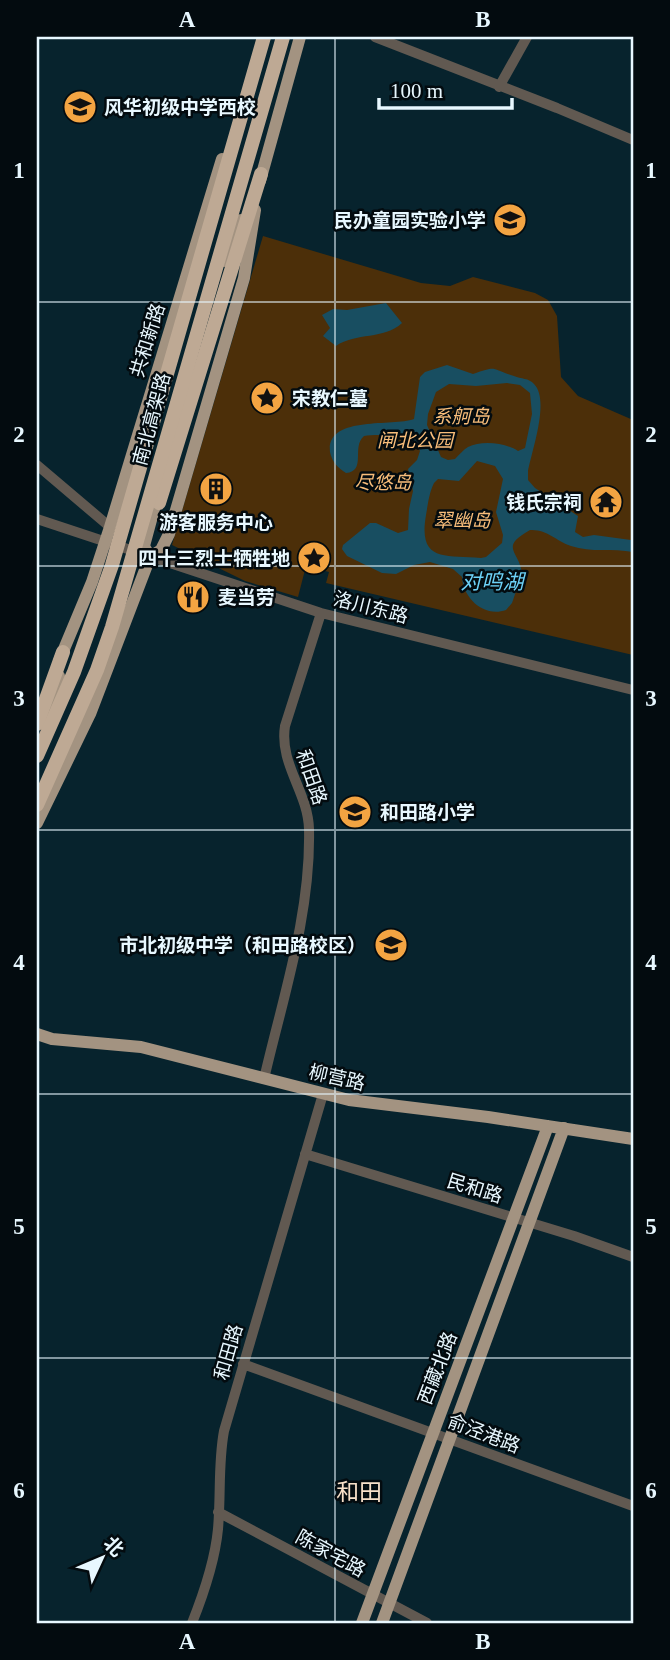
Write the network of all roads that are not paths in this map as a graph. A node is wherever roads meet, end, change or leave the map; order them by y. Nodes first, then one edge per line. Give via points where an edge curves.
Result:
1 (258, 37) edge
2 (264, 37) edge
3 (282, 37) edge
4 (300, 37) edge
5 (375, 37) edge
6 (527, 37) edge
7 (499, 87) junction
8 (633, 140) edge
9 (261, 174) junction
10 (37, 465) edge
11 (37, 519) edge
12 (110, 527) junction
13 (105, 542) junction
14 (150, 557) junction
15 (128, 576) junction
16 (321, 613) junction
17 (63, 652) junction
18 (633, 690) edge
19 (37, 718) edge
20 (37, 740) edge
21 (37, 756) edge
22 (37, 805) edge
23 (37, 822) edge
24 (37, 1034) edge
25 (264, 1079) junction
26 (323, 1094) junction
27 (548, 1126) junction
28 (564, 1128) junction
29 (633, 1139) edge
30 (305, 1154) junction
31 (514, 1219) junction
32 (530, 1223) junction
33 (633, 1257) edge
34 (243, 1364) junction
35 (433, 1432) junction
36 (450, 1440) junction
37 (633, 1506) edge
38 (218, 1512) junction
39 (372, 1595) junction
40 (389, 1605) junction
41 (192, 1623) edge
42 (362, 1623) edge
43 (382, 1623) edge
44 (427, 1623) edge

1 - 12 main road, 共和新路
2 - 21 highway, 南北高架路, bridge via 112,565 74,672
3 - 15 highway, 南北高架路, bridge
4 - 9 main road
5 - 7 street
6 - 7 street
7 - 8 street
9 - 14 main road via 244,278 212,393 169,534 161,550
9 - 14 main road via 223,262 144,546
9 - 15 highway, bridge via 159,503
10 - 12 street
11 - 13 street, 洛川东路
12 - 13 main road, 共和新路
13 - 14 street, 洛川东路
13 - 17 main road, 共和新路
14 - 16 street, 洛川东路
14 - 23 main road via 90,713
15 - 22 highway, 南北高架路, bridge via 97,670
16 - 18 street, 洛川东路
16 - 25 street, 和田路 via 283,738 287,764 304,801 309,839 302,917
17 - 19 highway
17 - 20 main road, 共和新路 via 55,696
24 - 25 main road, 柳营路 via 141,1047
25 - 26 main road, 柳营路
26 - 27 main road, 柳营路
26 - 30 street, 和田路
27 - 28 main road, 柳营路
27 - 31 main road, 西藏北路
28 - 29 main road, 柳营路
28 - 32 main road, 西藏北路
30 - 31 street, 民和路
30 - 34 street, 和田路
31 - 32 street, 民和路
31 - 35 main road, 西藏北路
32 - 33 street, 民和路
32 - 36 main road, 西藏北路
34 - 35 street, 俞泾港路
34 - 38 street, 和田路 via 222,1442
35 - 36 street, 俞泾港路
35 - 39 main road, 西藏北路
36 - 37 street, 俞泾港路
36 - 40 main road, 西藏北路
38 - 39 street, 陈家宅路
38 - 41 street, 和田路 via 213,1558
39 - 40 street, 陈家宅路
39 - 42 main road, 西藏北路
40 - 43 main road, 西藏北路
40 - 44 street, 陈家宅路

